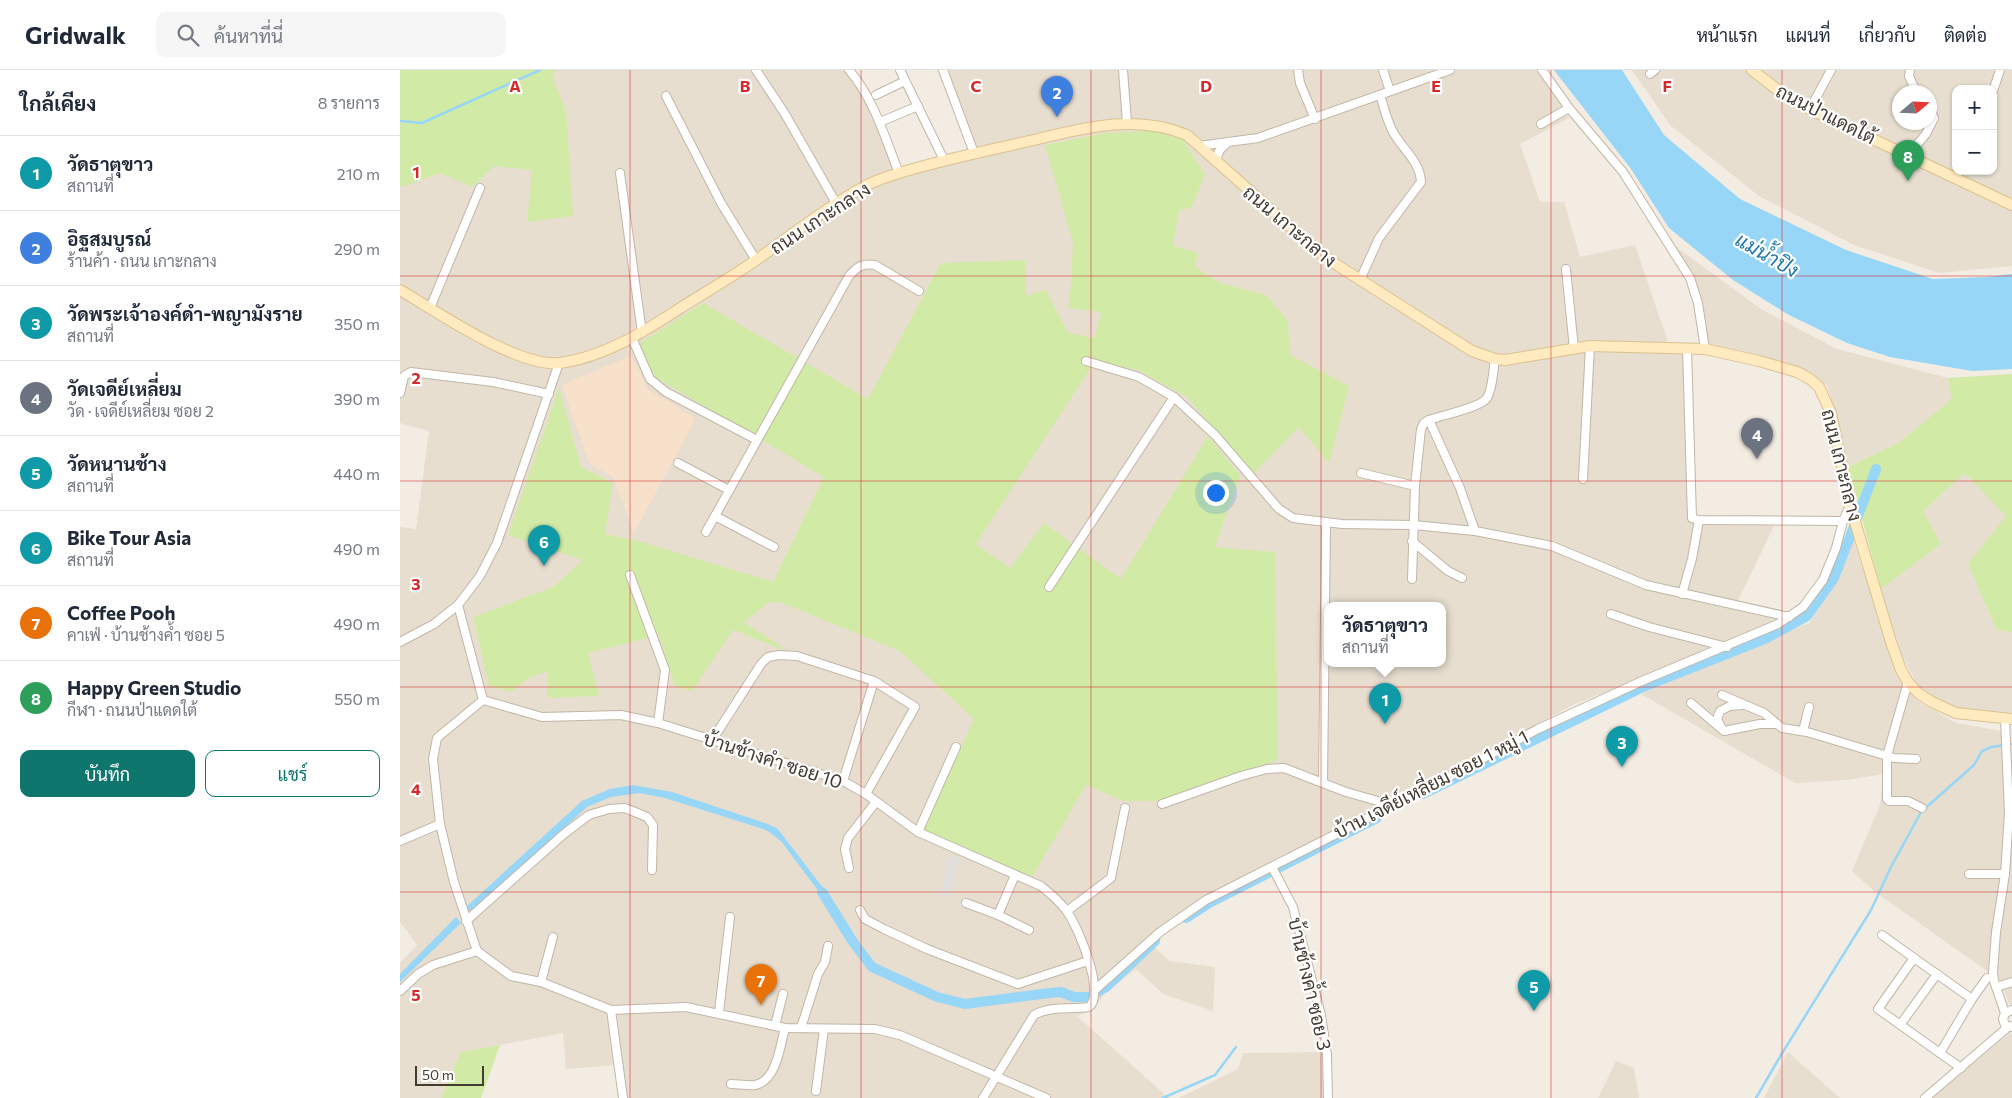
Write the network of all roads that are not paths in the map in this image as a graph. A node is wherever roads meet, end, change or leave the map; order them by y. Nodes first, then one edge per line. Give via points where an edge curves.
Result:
1 (756, 70) edge
2 (848, 70) edge
3 (900, 70) edge
4 (943, 70) edge
5 (1122, 70) edge
6 (1298, 70) edge
7 (1383, 70) edge
8 (1450, 70) edge
9 (1542, 70) edge
10 (1752, 70) edge
11 (1831, 70) edge
12 (1910, 70) edge
13 (2000, 70) edge
14 (906, 81) junction
15 (1913, 85) edge
16 (1995, 85) edge
17 (1390, 91) junction
18 (876, 95) dead end
19 (1380, 95) junction
20 (666, 96) dead end
21 (918, 106) junction
22 (1570, 108) junction
23 (1810, 109) junction
24 (1315, 119) junction
25 (880, 122) junction
26 (1127, 123) junction
27 (1541, 124) dead end
28 (1928, 130) edge
29 (1228, 142) junction
30 (1199, 146) junction
31 (974, 153) junction
32 (1908, 155) junction
33 (944, 160) junction
34 (1216, 162) junction
35 (1952, 171) edge
36 (620, 173) dead end
37 (899, 173) junction
38 (1961, 175) edge
39 (480, 188) dead end
40 (836, 203) junction
41 (2012, 205) edge
42 (756, 260) junction
43 (1566, 269) dead end
44 (1360, 280) junction
45 (400, 290) edge
46 (919, 291) dead end
47 (430, 308) junction
48 (642, 333) junction
49 (632, 338) junction
50 (1590, 346) junction
51 (1687, 348) junction
52 (1705, 349) junction
53 (1574, 350) junction
54 (1495, 360) junction
55 (1086, 362) dead end
56 (559, 363) junction
57 (400, 393) edge
58 (549, 394) junction
59 (1174, 397) junction
60 (1430, 420) junction
61 (757, 440) junction
62 (678, 464) dead end
63 (1361, 474) dead end
64 (1583, 479) dead end
65 (1415, 486) junction
66 (729, 490) junction
67 (1850, 505) junction
68 (715, 516) junction
69 (1695, 519) junction
70 (1326, 522) junction
71 (1843, 522) junction
72 (1413, 525) junction
73 (1475, 531) junction
74 (706, 532) dead end
75 (1412, 542) junction
76 (774, 547) dead end
77 (630, 576) dead end
78 (1462, 578) dead end
79 (1412, 579) dead end
80 (1049, 587) dead end
81 (1682, 594) junction
82 (1325, 602) edge
83 (458, 605) junction
84 (1611, 614) dead end
85 (1789, 617) junction
86 (400, 642) edge
87 (1727, 647) junction
88 (1324, 667) edge
89 (874, 681) junction
90 (1908, 682) junction
91 (1722, 695) dead end
92 (484, 700) junction
93 (1692, 703) dead end
94 (1745, 705) junction
95 (1809, 707) dead end
96 (2007, 722) edge
97 (658, 723) junction
98 (1774, 724) junction
99 (1722, 729) junction
100 (1802, 731) junction
101 (713, 739) junction
102 (956, 746) dead end
103 (1887, 756) junction
104 (1916, 759) dead end
105 (843, 781) junction
106 (1323, 782) junction
107 (866, 794) junction
108 (876, 802) junction
109 (1162, 804) dead end
110 (1392, 805) junction
111 (1125, 808) dead end
112 (1922, 808) dead end
113 (440, 824) junction
114 (918, 832) junction
115 (400, 841) edge
116 (849, 868) dead end
117 (652, 870) dead end
118 (1273, 870) junction
119 (1970, 874) dead end
120 (2005, 874) junction
121 (1015, 875) junction
122 (966, 902) dead end
123 (860, 910) dead end
124 (1067, 911) junction
125 (998, 915) junction
126 (730, 917) dead end
127 (466, 921) junction
128 (1029, 930) dead end
129 (1882, 935) dead end
130 (553, 937) dead end
131 (828, 946) dead end
132 (477, 951) junction
133 (1914, 958) junction
134 (1088, 961) junction
135 (1936, 974) junction
136 (1987, 978) dead end
137 (541, 982) junction
138 (2012, 982) edge
139 (1996, 987) junction
140 (400, 991) edge
141 (1095, 993) junction
142 (783, 994) dead end
143 (1972, 1000) junction
144 (611, 1010) junction
145 (719, 1012) junction
146 (2008, 1012) edge
147 (1900, 1025) junction
148 (775, 1026) junction
149 (2010, 1027) edge
150 (786, 1028) junction
151 (801, 1028) junction
152 (824, 1029) junction
153 (1940, 1053) junction
154 (1961, 1068) junction
155 (997, 1077) junction
156 (731, 1084) dead end
157 (816, 1091) dead end
158 (624, 1098) edge
159 (984, 1098) edge
160 (1046, 1098) edge
161 (1328, 1098) edge
162 (1925, 1098) edge

1 - 40 street
2 - 25 street
3 - 14 street
4 - 31 street
5 - 26 street
6 - 24 street
7 - 17 street
8 - 17 street
9 - 22 street
10 - 23 street, ถนนป่าแดดใต้ via 1783,94
11 - 23 street
12 - 15 street
13 - 16 street
14 - 18 street
14 - 21 street
17 - 19 street
19 - 24 street
19 - 44 street via 1393,132 1414,159 1421,182 1379,238
20 - 42 street via 721,203
21 - 25 street
21 - 33 street
22 - 27 street
22 - 52 street via 1623,172 1690,278 1698,303
23 - 32 street, ถนนป่าแดดใต้
24 - 29 street via 1258,138
25 - 37 street
26 - 30 street, ถนน เกาะกลาง via 1172,129 1187,135
26 - 31 street, ถนน เกาะกลาง via 1075,130
28 - 32 street
29 - 30 street
29 - 34 street via 1219,151
30 - 34 street, ถนน เกาะกลาง
31 - 33 street, ถนน เกาะกลาง
32 - 35 street, ถนนป่าแดดใต้
33 - 37 street, ถนน เกาะกลาง
34 - 44 street, ถนน เกาะกลาง via 1314,248
36 - 48 street
37 - 40 street, ถนน เกาะกลาง via 869,184
38 - 41 street, ถนนป่าแดดใต้
39 - 47 street
40 - 42 street, ถนน เกาะกลาง
42 - 48 street, ถนน เกาะกลาง
43 - 53 street
44 - 54 street, ถนน เกาะกลาง via 1472,351
45 - 47 street, ถนน เกาะกลาง
46 - 61 street via 875,264 858,266 849,276
47 - 56 street, ถนน เกาะกลาง via 512,352 533,360
48 - 49 street, ถนน เกาะกลาง
49 - 56 street, ถนน เกาะกลาง via 593,354
49 - 61 street via 650,379 666,392
50 - 51 street, ถนน เกาะกลาง
50 - 53 street, ถนน เกาะกลาง
50 - 64 street
51 - 52 street, ถนน เกาะกลาง
51 - 69 street
52 - 67 street, ถนน เกาะกลาง via 1797,372 1818,387 1830,413
53 - 54 street, ถนน เกาะกลาง
54 - 60 street via 1486,399
55 - 59 street via 1139,377
56 - 58 street
57 - 58 street via 404,376 412,372 493,382
58 - 83 street via 492,556
59 - 70 street via 1215,434 1279,509 1293,518
59 - 80 street
60 - 65 street via 1421,429
60 - 73 street
61 - 66 street
62 - 66 street
63 - 65 street
65 - 72 street
66 - 68 street
67 - 71 street, บ้าน เจดีย์เหลี่ยม ซอย 1 หมู่ 1
67 - 90 street, ถนน เกาะกลาง via 1891,642
68 - 74 street
68 - 76 street
69 - 71 street
69 - 81 street via 1692,559
70 - 72 street
70 - 82 street
71 - 85 street, บ้าน เจดีย์เหลี่ยม ซอย 1 หมู่ 1 via 1823,580 1803,607
72 - 73 street
72 - 75 street
73 - 81 street via 1552,546 1646,585
75 - 78 street
75 - 79 street
77 - 97 street via 665,670
81 - 85 street
83 - 86 street via 434,624
83 - 92 street
84 - 87 street
85 - 87 street, บ้าน เจดีย์เหลี่ยม ซอย 1 หมู่ 1
87 - 110 street, บ้าน เจดีย์เหลี่ยม ซอย 1 หมู่ 1 via 1538,729
88 - 106 street
89 - 101 street via 797,656 768,657
89 - 105 street
89 - 107 street via 915,708
90 - 96 street, ถนน เกาะกลาง via 1918,693 1941,707
90 - 103 street
91 - 94 street
92 - 97 street, บ้านช้างคำ ซอย 10 via 542,717 621,715
92 - 113 street via 437,738 433,759
93 - 99 street
94 - 98 street via 1764,713
94 - 99 street via 1730,706 1720,711 1717,719
95 - 100 street
96 - 120 street via 2005,749 2009,813
97 - 101 street, บ้านช้างคำ ซอย 10
98 - 99 street
98 - 100 street
100 - 103 street
101 - 105 street, บ้านช้างคำ ซอย 10
102 - 114 street
103 - 104 street
103 - 112 street via 1887,799 1908,800
105 - 107 street, บ้านช้างคำ ซอย 10
106 - 109 street via 1284,768 1267,769
106 - 110 street
107 - 108 street, บ้านช้างคำ ซอย 10
108 - 114 street, บ้านช้างคำ ซอย 10
108 - 116 street via 848,838 845,849
110 - 118 street, บ้าน เจดีย์เหลี่ยม ซอย 1 หมู่ 1
111 - 124 street via 1111,878
113 - 115 street
113 - 127 street
114 - 121 street, บ้านช้างคำ ซอย 10
117 - 127 street via 653,825 647,817 625,808 609,809 589,815 565,833
118 - 141 street, บ้าน เจดีย์เหลี่ยม ซอย 1 หมู่ 1 via 1206,900 1160,932
118 - 161 street, บ้านช้างค้ำ ซอย 3 via 1293,907 1322,1015
119 - 120 street
120 - 139 street via 1996,932 1993,972
121 - 124 street, บ้านช้างคำ ซอย 10 via 1041,886
121 - 125 street
122 - 125 street
123 - 134 street via 865,919 884,930 1018,984
124 - 134 street, บ้านช้างคำ ซอย 10 via 1080,934
125 - 128 street
126 - 145 street
127 - 132 street
129 - 133 street
130 - 137 street
131 - 151 street
132 - 137 street via 512,976
132 - 140 street via 433,965
133 - 135 street
133 - 147 street via 1878,1009
134 - 141 street, บ้านช้างคำ ซอย 10
135 - 143 street
135 - 147 street
136 - 143 street
137 - 144 street
138 - 139 street
139 - 146 street
141 - 155 street, บ้าน เจดีย์เหลี่ยม ซอย 1 หมู่ 1 via 1089,1007 1046,1009 1034,1015
142 - 148 street
143 - 153 street
144 - 145 street via 663,1006
144 - 158 street
145 - 148 street
146 - 149 street via 2002,1019
147 - 153 street
148 - 150 street
149 - 154 street
150 - 151 street
150 - 156 street via 774,1068 764,1080 754,1085
151 - 152 street
152 - 155 street via 875,1029 900,1035
152 - 157 street
153 - 154 street
154 - 162 street
155 - 159 street
155 - 160 street

